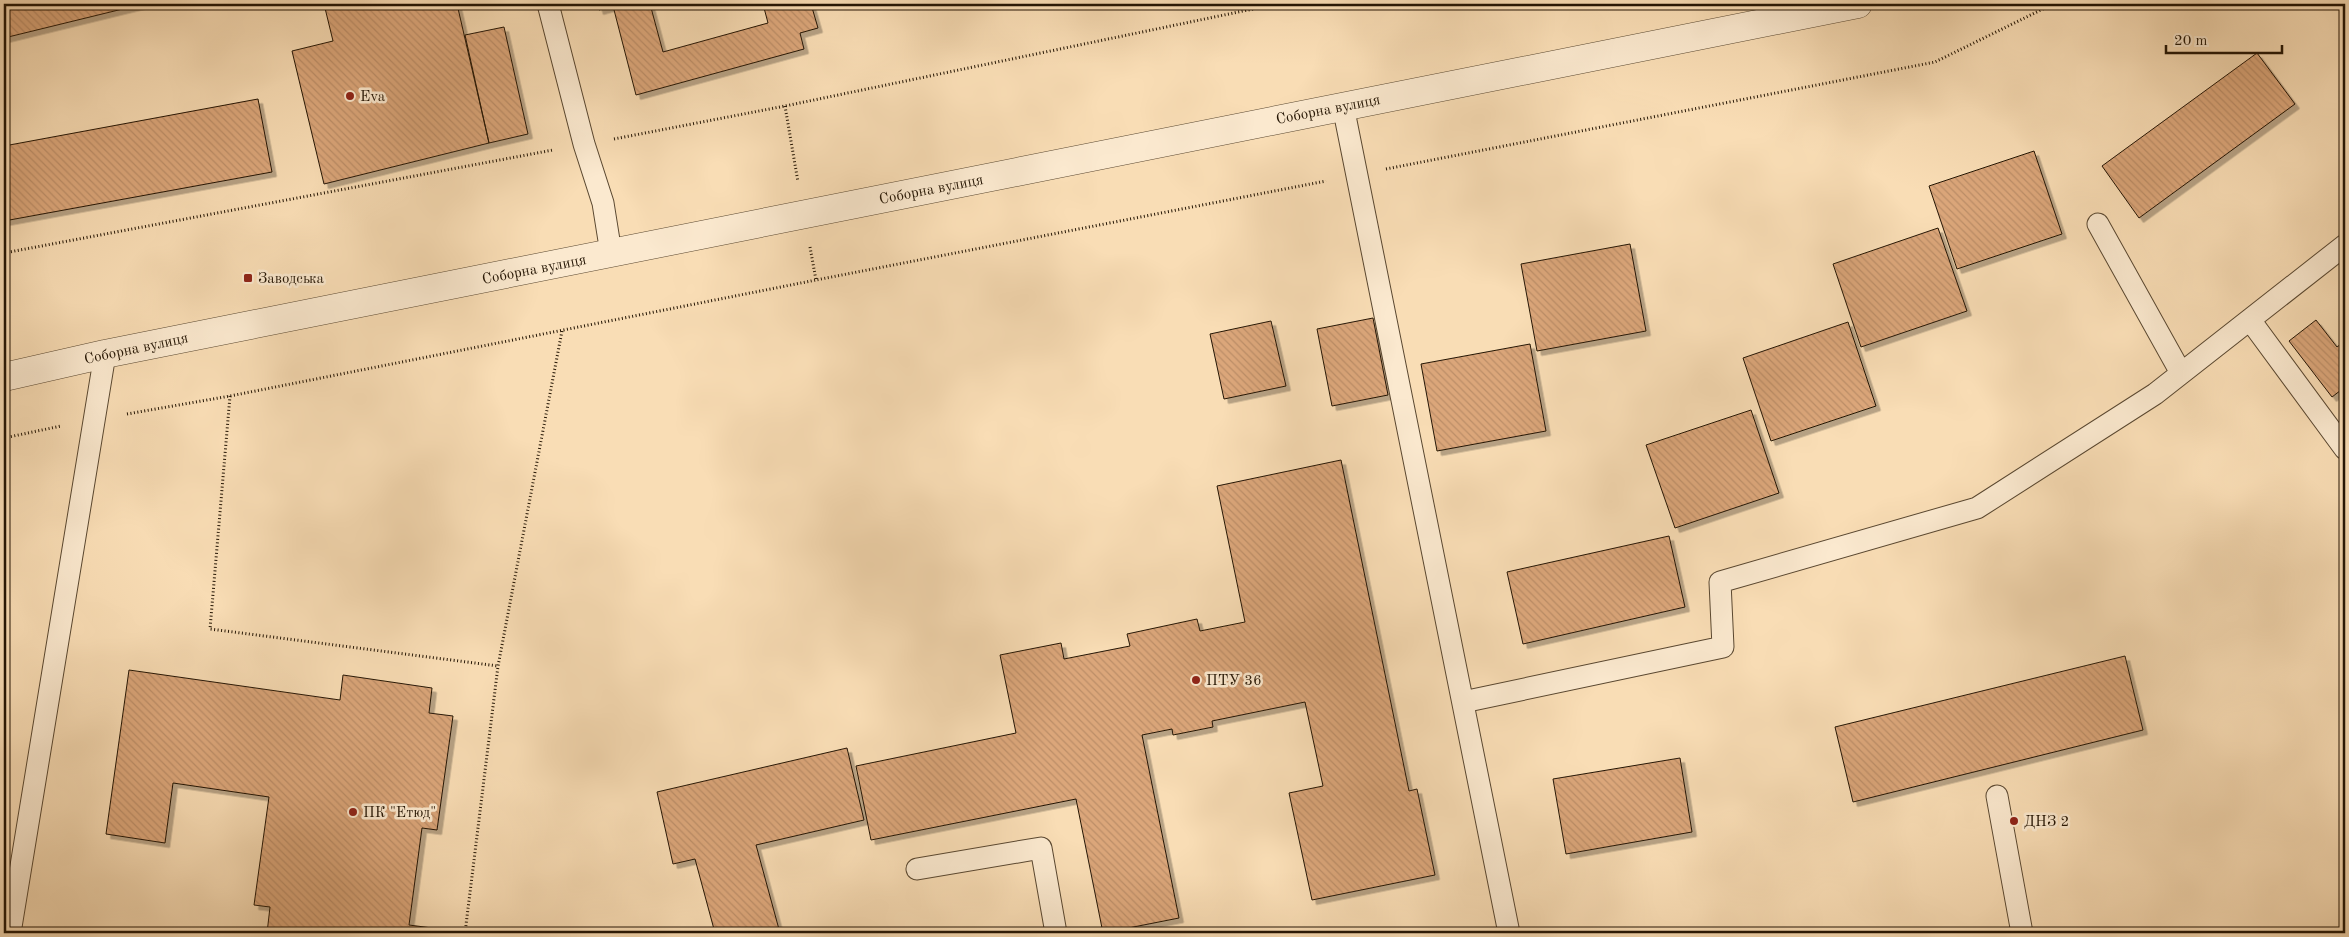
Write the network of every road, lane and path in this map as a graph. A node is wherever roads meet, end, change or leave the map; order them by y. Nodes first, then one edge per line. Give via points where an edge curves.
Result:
1 (548, 4) edge
2 (1277, 4) edge
3 (1858, 4) edge
4 (1342, 106) junction
5 (584, 144) junction
6 (2098, 224) dead end
7 (2345, 245) edge
8 (4, 253) edge
9 (612, 253) junction
10 (816, 280) dead end
11 (2250, 320) junction
12 (562, 331) junction
13 (105, 354) junction
14 (2181, 373) junction
15 (4, 377) edge
16 (230, 396) junction
17 (94, 420) junction
18 (4, 438) edge
19 (2345, 449) edge
20 (498, 666) junction
21 (1463, 702) junction
22 (1997, 796) dead end
23 (917, 869) dead end
24 (10, 933) edge
25 (465, 933) edge
26 (1056, 933) edge
27 (1510, 933) edge
28 (2022, 933) edge

1 - 5 lane
2 - 5 path via 785,106
3 - 4 street, Соборна вулиця
4 - 9 street, Соборна вулиця
4 - 21 lane
5 - 8 path
5 - 9 lane via 603,203
6 - 14 lane
7 - 11 lane
9 - 13 street, Соборна вулиця
10 - 12 path
11 - 14 lane
11 - 19 lane
12 - 16 path
12 - 20 path
13 - 15 street, Соборна вулиця
13 - 17 lane
14 - 21 lane via 2155,394 1977,508 1720,582 1723,647
16 - 17 path
16 - 20 path via 210,629
17 - 18 path
17 - 24 lane
20 - 25 path
21 - 27 lane
22 - 28 lane
23 - 26 lane via 1041,848

